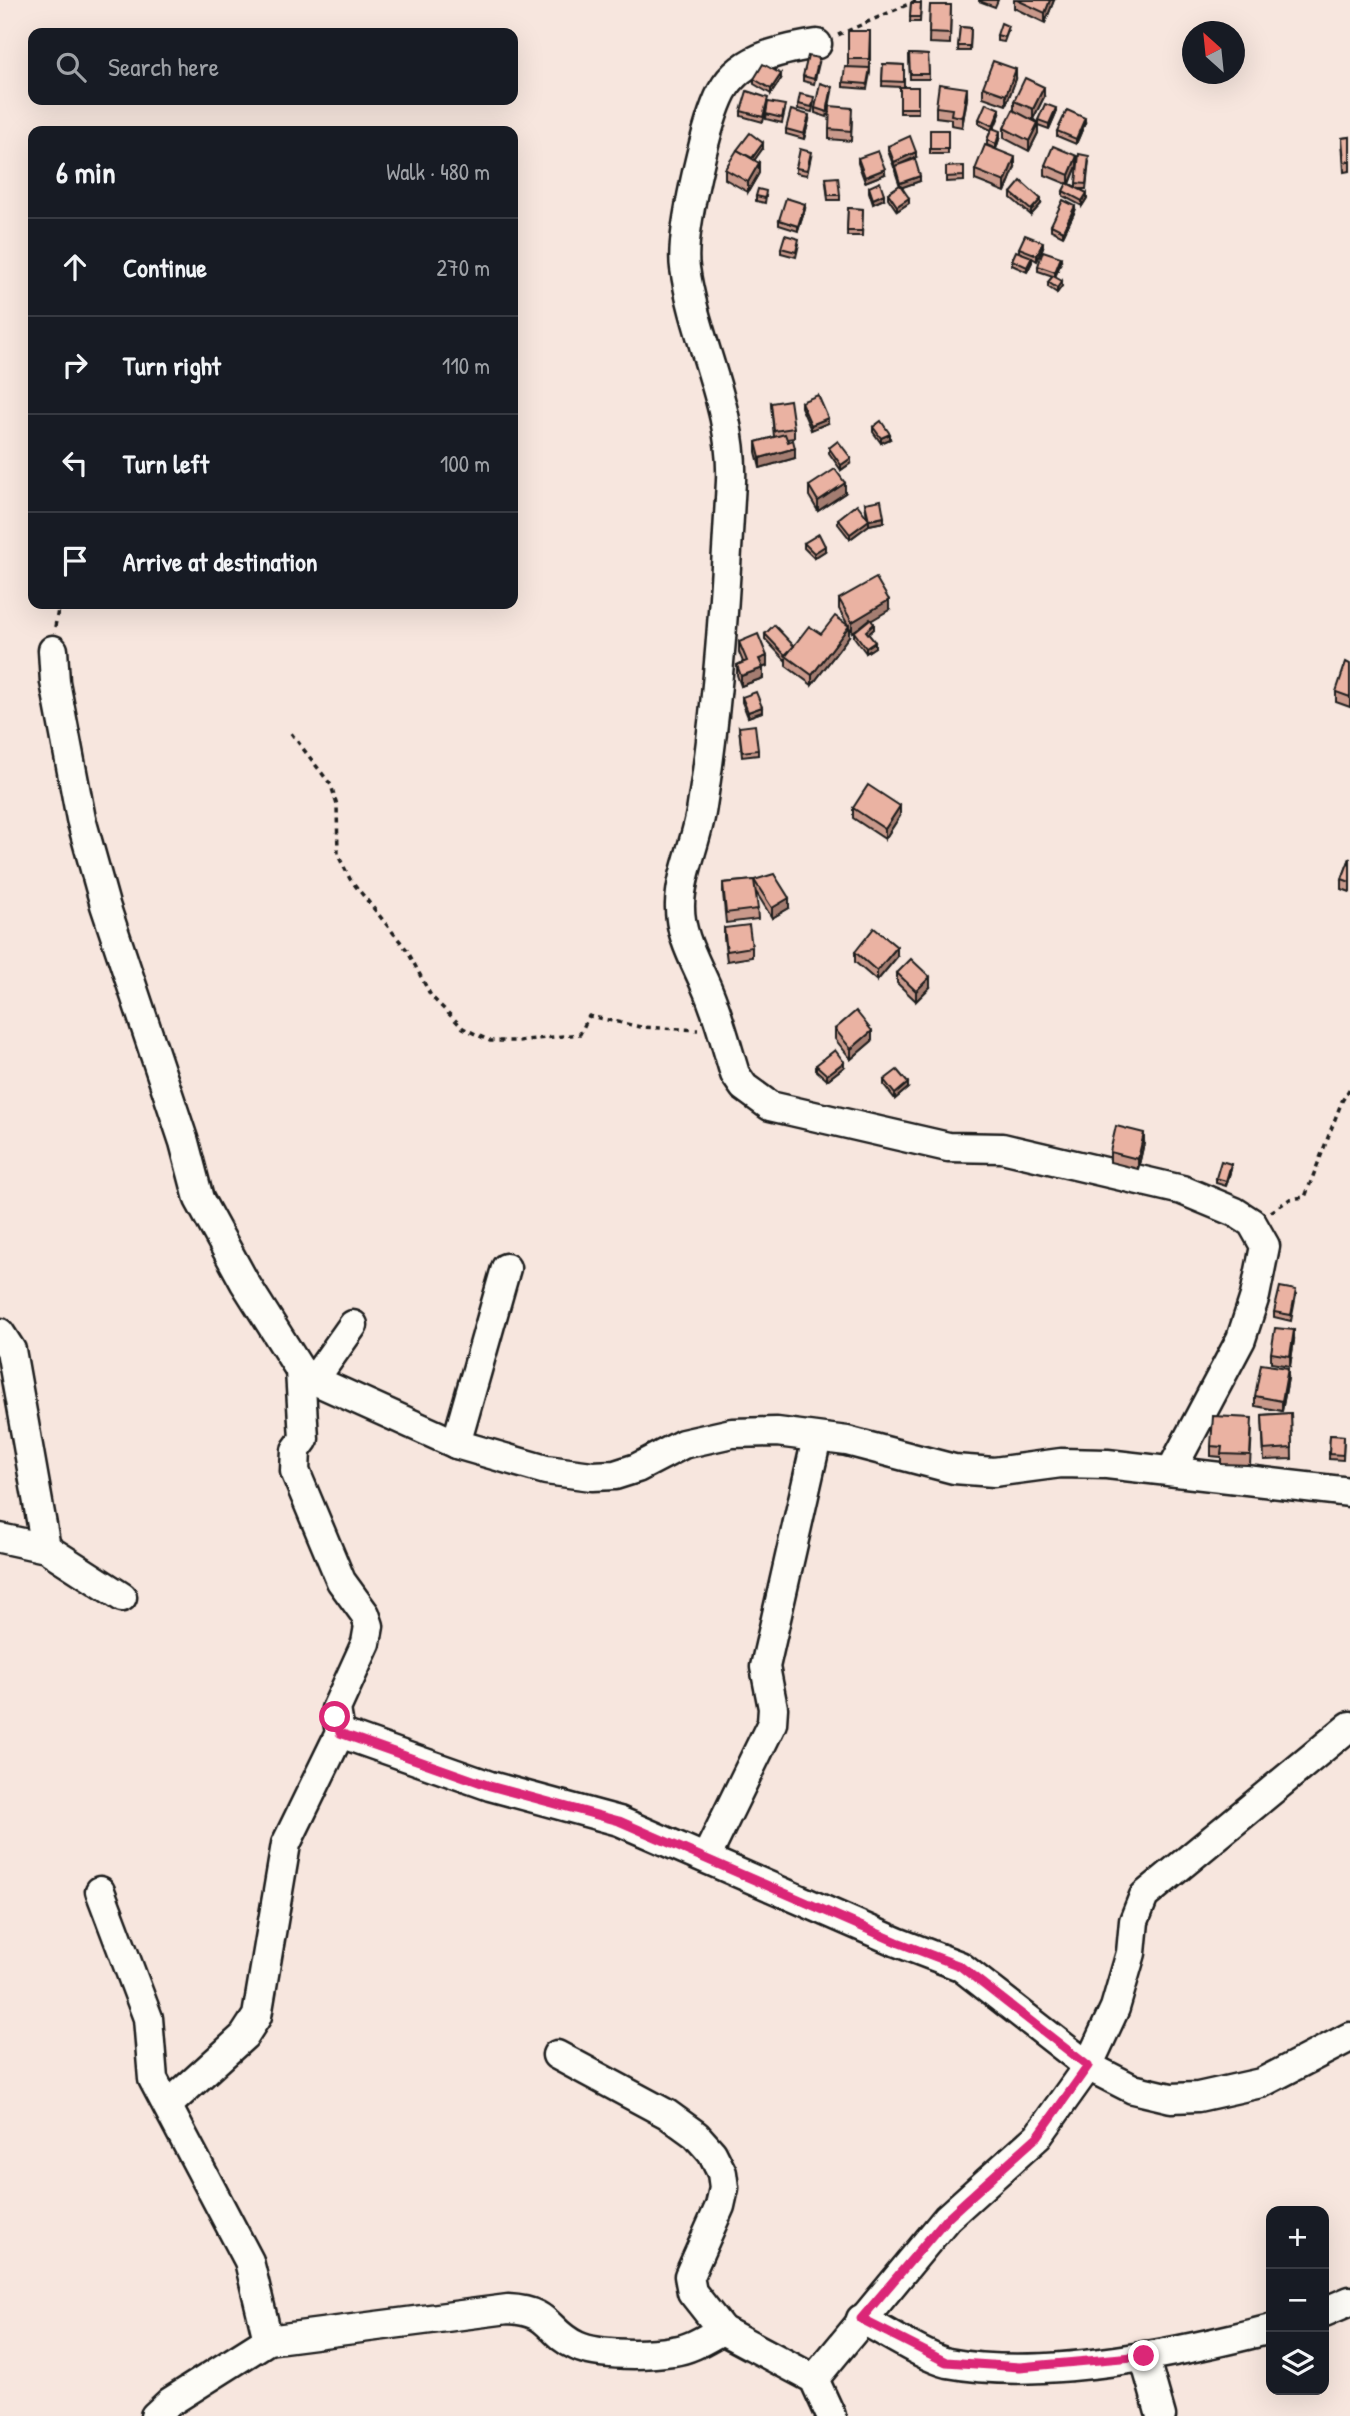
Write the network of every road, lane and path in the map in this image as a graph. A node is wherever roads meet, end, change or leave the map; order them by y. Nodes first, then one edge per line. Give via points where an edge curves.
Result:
1 (918, 0) edge
2 (817, 44) joint
3 (52, 650) dead end
4 (291, 733) dead end
5 (721, 1031) junction
6 (1350, 1088) edge
7 (1252, 1223) junction
8 (506, 1268) dead end
9 (353, 1325) dead end
10 (0, 1333) edge
11 (307, 1375) junction
12 (817, 1438) junction
13 (456, 1444) junction
14 (1171, 1471) junction
15 (1350, 1492) edge
16 (0, 1538) edge
17 (46, 1548) junction
18 (122, 1597) dead end
19 (1350, 1726) edge
20 (340, 1733) junction
21 (706, 1858) junction
22 (100, 1891) dead end
23 (1350, 2037) edge
24 (557, 2055) dead end
25 (1088, 2066) junction
26 (168, 2105) junction
27 (1350, 2301) edge
28 (1329, 2310) edge
29 (861, 2319) junction
30 (722, 2330) junction
31 (1266, 2330) edge
32 (268, 2340) junction
33 (1144, 2356) junction
34 (814, 2379) junction
35 (155, 2416) edge
36 (831, 2416) edge
37 (1161, 2416) edge

1 - 2 path
2 - 5 street via 772,51 741,68 719,96 692,200 684,266 723,414 731,477 722,622 702,807 680,905 693,962
3 - 11 street via 80,818 199,1199 244,1283
4 - 5 path via 331,785 337,805 338,855 350,879 407,950 431,996 463,1028 490,1041 518,1041 580,1034 589,1016 641,1027
5 - 7 street via 735,1074 744,1087 770,1105 948,1147 1002,1148 1182,1190
6 - 7 path via 1305,1197 1290,1199
7 - 14 street via 1265,1246 1241,1339
8 - 13 street
9 - 11 street
10 - 17 street via 10,1350
11 - 13 street
11 - 20 street via 304,1439 296,1450 295,1471 341,1581 369,1626 336,1709
12 - 13 street via 777,1432 732,1433 683,1444 615,1475 592,1476 546,1469
12 - 14 street via 848,1441 954,1469 994,1472 1061,1463
12 - 21 street via 765,1667 772,1723
14 - 15 street
16 - 17 street
17 - 18 street
19 - 25 street via 1144,1896 1115,2007
20 - 21 street via 490,1786 619,1821
20 - 26 street via 286,1844 257,2016 244,2036
21 - 25 street via 960,1966
22 - 26 street via 148,2018 149,2062
23 - 25 street via 1261,2083 1198,2097 1171,2098 1133,2089
24 - 30 street via 667,2114 712,2153 724,2188 689,2282 701,2306
25 - 29 street via 1038,2136 947,2218
26 - 32 street via 249,2261
27 - 28 street
29 - 33 street via 946,2362 1020,2367
29 - 34 street
30 - 32 street via 674,2351 603,2352 572,2344 538,2314 508,2309
30 - 34 street
31 - 33 street
32 - 35 street
33 - 37 street
34 - 36 street

